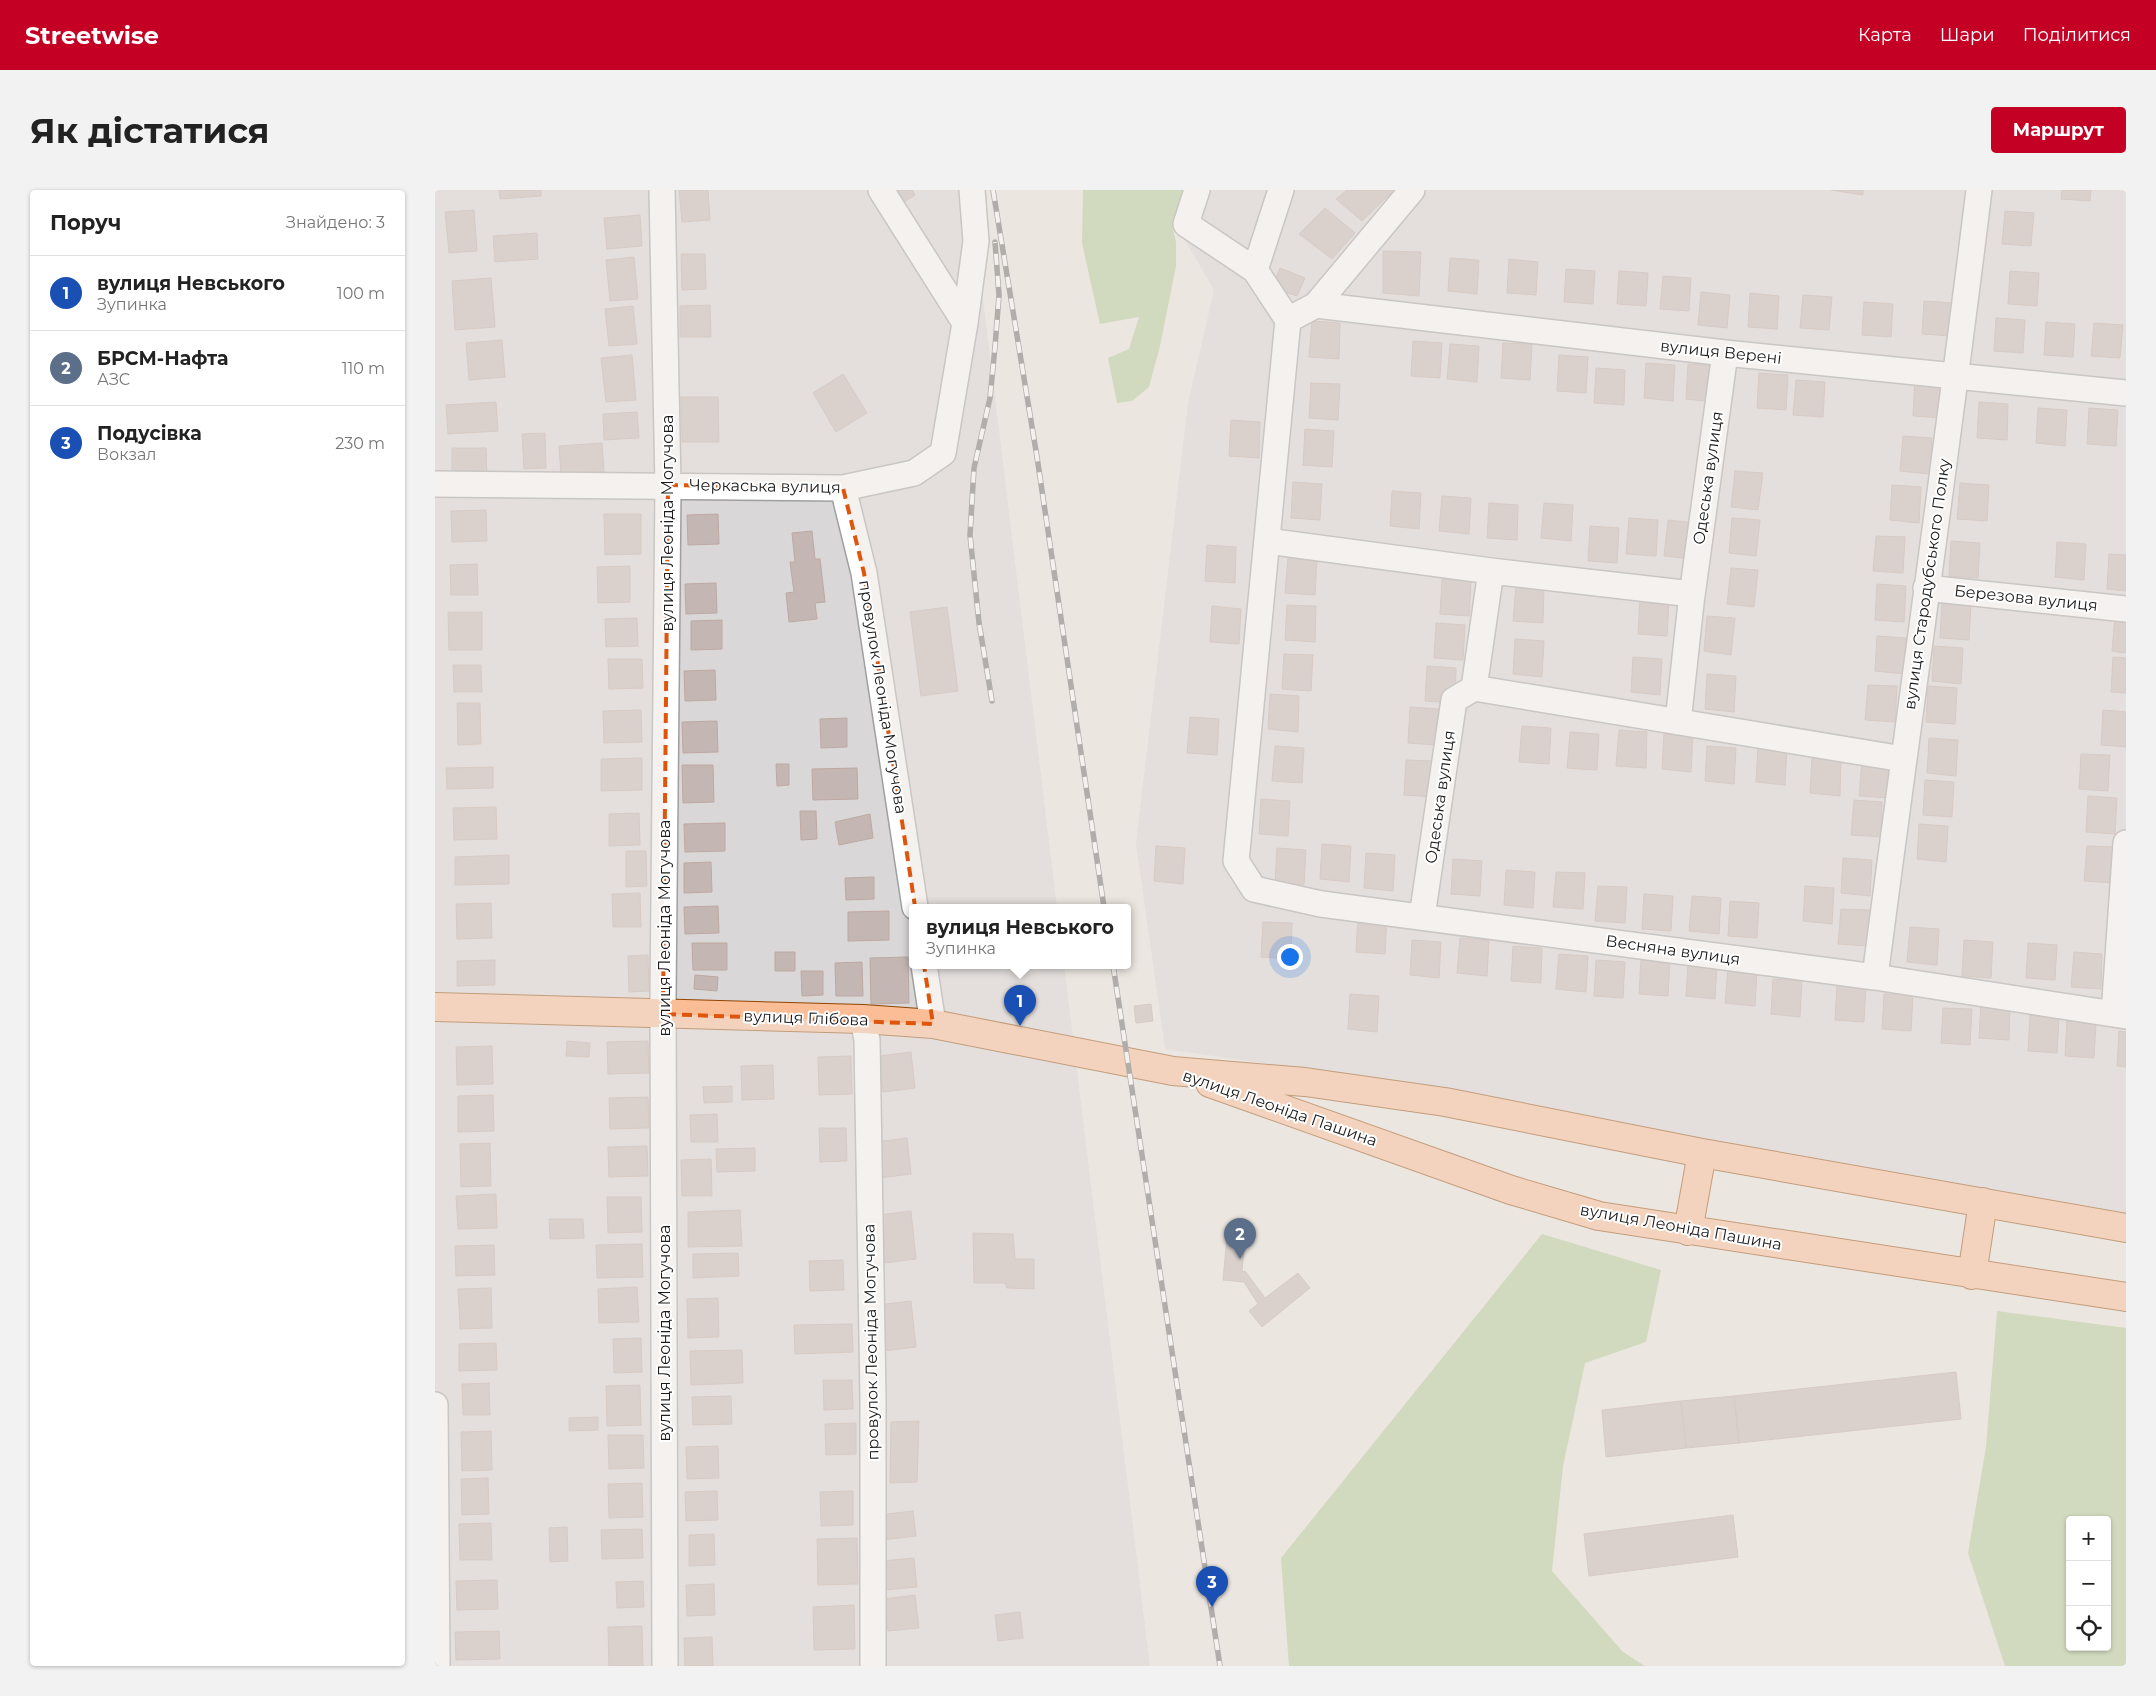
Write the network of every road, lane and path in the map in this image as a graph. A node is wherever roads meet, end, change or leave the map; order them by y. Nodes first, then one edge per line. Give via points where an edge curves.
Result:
1 (662, 190) edge
2 (881, 190) edge
3 (972, 190) edge
4 (1197, 190) edge
5 (1281, 190) edge
6 (1412, 190) edge
7 (1979, 190) edge
8 (1255, 270) junction
9 (1316, 305) junction
10 (1288, 320) junction
11 (965, 323) junction
12 (1725, 353) junction
13 (1957, 377) junction
14 (2126, 393) edge
15 (435, 484) edge
16 (668, 485) junction
17 (843, 488) junction
18 (1268, 541) junction
19 (1491, 571) junction
20 (1926, 588) junction
21 (1691, 604) junction
22 (2126, 609) edge
23 (1474, 688) junction
24 (1678, 722) junction
25 (1903, 759) junction
26 (2126, 843) edge
27 (915, 904) edge
28 (1422, 917) junction
29 (925, 969) edge
30 (1875, 977) junction
31 (435, 1007) edge
32 (663, 1014) junction
33 (2120, 1015) edge
34 (863, 1019) junction
35 (933, 1024) junction
36 (1173, 1070) junction
37 (1702, 1153) junction
38 (1983, 1202) junction
39 (2126, 1228) edge
40 (1688, 1231) junction
41 (1972, 1274) junction
42 (2126, 1297) edge
43 (435, 1404) edge
44 (437, 1666) edge
45 (665, 1666) edge
46 (873, 1666) edge

1 - 16 street, вулиця Леоніда Могучова
2 - 11 street
3 - 11 street via 976,241
4 - 8 street via 1185,224
5 - 8 street
6 - 9 street
7 - 13 street, вулиця Стародубського Полку
8 - 10 street
9 - 10 street
9 - 12 street, вулиця Верені
10 - 18 street
11 - 17 street, Черкаська вулиця via 943,453 914,473
12 - 13 street, вулиця Верені
12 - 21 street, Одеська вулиця
13 - 14 street, вулиця Верені
13 - 20 street, вулиця Стародубського Полку
15 - 16 street, Черкаська вулиця
16 - 17 street, Черкаська вулиця
16 - 32 street, вулиця Леоніда Могучова
17 - 27 street, провулок Леоніда Могучова via 864,573
18 - 19 street
18 - 28 street, Весняна вулиця via 1236,861 1254,888 1321,904
19 - 21 street via 1692,594
19 - 23 street
20 - 22 street, Березова вулиця
20 - 25 street, вулиця Стародубського Полку
21 - 24 street, Одеська вулиця
23 - 24 street
23 - 28 street, Одеська вулиця via 1454,700
24 - 25 street
25 - 30 street, вулиця Стародубського Полку
26 - 33 street
28 - 30 street, Весняна вулиця
29 - 35 street
30 - 33 street, Весняна вулиця
31 - 32 main road, вулиця Глібова
32 - 34 main road, вулиця Глібова
32 - 45 street, вулиця Леоніда Могучова
34 - 35 main road, вулиця Глібова
34 - 46 street, провулок Леоніда Могучова via 867,1040 873,1398
35 - 36 main road, вулиця Глібова
36 - 37 main road, вулиця Леоніда Пашина via 1305,1082 1445,1102
36 - 40 main road, вулиця Леоніда Пашина via 1511,1190 1599,1216
37 - 38 main road, вулиця Леоніда Пашина
37 - 40 main road
38 - 39 main road, вулиця Леоніда Пашина
38 - 41 main road
40 - 41 main road, вулиця Леоніда Пашина
41 - 42 main road, вулиця Леоніда Пашина
43 - 44 street

